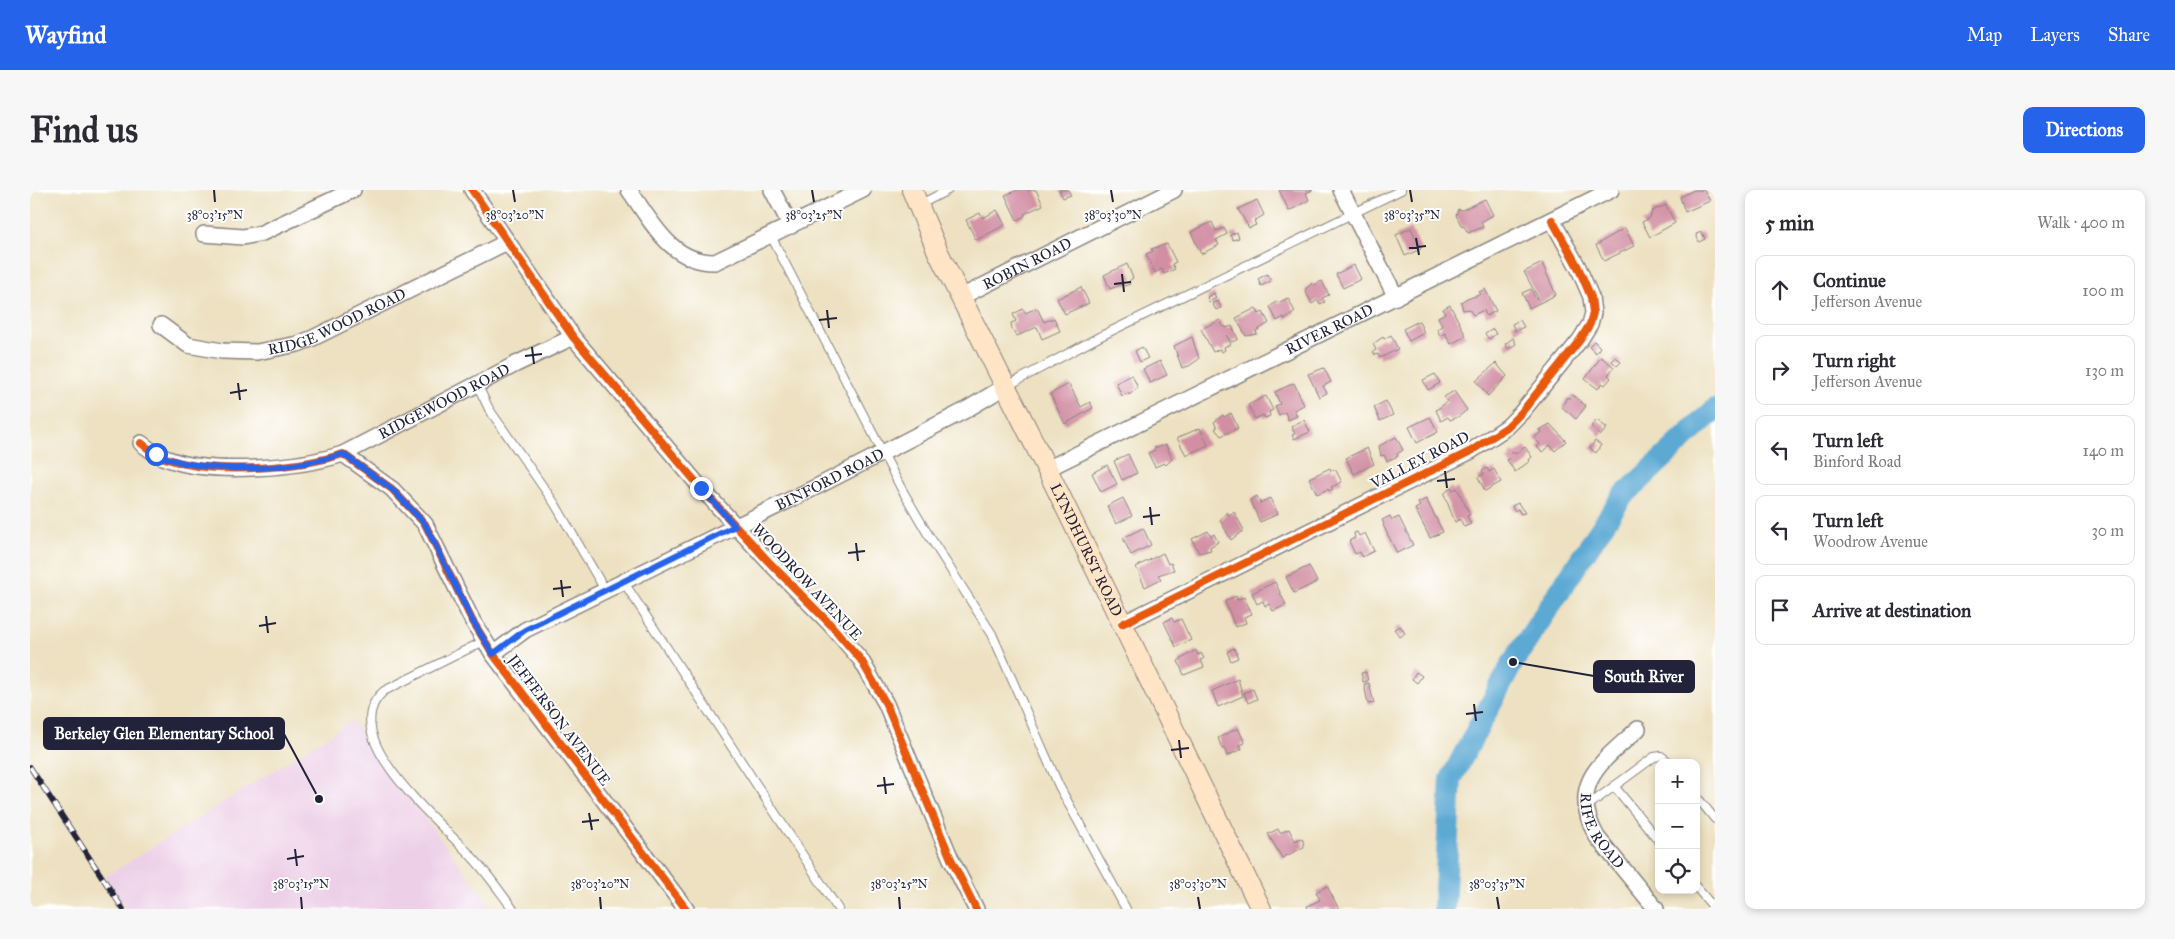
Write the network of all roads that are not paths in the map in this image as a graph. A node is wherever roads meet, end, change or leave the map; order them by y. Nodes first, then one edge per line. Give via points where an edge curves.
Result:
1 (353, 190) edge
2 (472, 190) edge
3 (630, 190) edge
4 (772, 190) edge
5 (863, 190) edge
6 (948, 190) edge
7 (1174, 190) edge
8 (1341, 190) edge
9 (1401, 190) edge
10 (1611, 190) edge
11 (915, 198) edge
12 (1353, 214) junction
13 (1552, 220) junction
14 (791, 226) junction
15 (204, 234) dead end
16 (771, 236) junction
17 (507, 242) junction
18 (961, 297) junction
19 (1396, 297) junction
20 (161, 325) dead end
21 (573, 337) junction
22 (477, 384) junction
23 (1006, 386) junction
24 (141, 443) dead end
25 (884, 452) junction
26 (343, 454) junction
27 (1047, 469) junction
28 (735, 526) junction
29 (623, 581) junction
30 (605, 590) junction
31 (1122, 624) junction
32 (484, 641) junction
33 (493, 654) junction
34 (1638, 729) dead end
35 (1665, 759) edge
36 (1614, 786) junction
37 (1700, 801) edge
38 (1586, 807) junction
39 (1715, 819) edge
40 (1655, 837) edge
41 (1700, 892) edge
42 (513, 909) edge
43 (686, 909) edge
44 (838, 909) edge
45 (976, 909) edge
46 (1126, 909) edge
47 (1262, 909) edge
48 (1656, 909) edge
49 (1715, 909) edge

1 - 15 street via 262,233 242,237
2 - 17 street, WOODROW AVENUE
3 - 16 street via 666,241 689,258 715,262
4 - 14 street
5 - 14 street
6 - 11 lane
7 - 18 street, ROBIN ROAD
8 - 12 street
9 - 12 lane
10 - 13 street, RIVER ROAD
11 - 18 main road, LYNDHURST ROAD
12 - 19 street
12 - 23 lane via 1098,337
13 - 19 street, RIVER ROAD via 1457,264
13 - 31 street, VALLEY ROAD via 1588,289 1593,313 1580,340 1507,427 1471,451
14 - 16 street
16 - 25 lane
17 - 20 street, RIDGE WOOD ROAD via 298,344 257,352 222,351 188,345
17 - 21 street, WOODROW AVENUE
18 - 23 main road, LYNDHURST ROAD
19 - 27 street, RIVER ROAD
21 - 22 street, RIDGEWOOD ROAD
21 - 28 street, WOODROW AVENUE
22 - 26 street, RIDGEWOOD ROAD
22 - 30 lane via 489,409 555,504
23 - 25 street, BINFORD ROAD
23 - 27 main road, LYNDHURST ROAD
24 - 26 street via 171,460 209,467 274,466 326,460
25 - 28 street, BINFORD ROAD
25 - 46 lane via 926,531 992,634 1059,786
26 - 32 street, JEFFERSON AVENUE via 392,489 425,524
27 - 31 main road, LYNDHURST ROAD
28 - 29 street, BINFORD ROAD
28 - 45 street, WOODROW AVENUE via 861,660 886,704 947,850
29 - 30 street, BINFORD ROAD
29 - 44 lane
30 - 33 street, BINFORD ROAD via 525,630
31 - 47 main road, LYNDHURST ROAD
32 - 33 street, JEFFERSON AVENUE
32 - 42 lane via 384,691 373,704 369,722 380,750 395,774 415,799 472,856
33 - 43 street, JEFFERSON AVENUE
34 - 38 street, RIFE ROAD via 1594,770 1589,781
35 - 36 lane via 1654,757
36 - 38 lane
36 - 40 lane
37 - 39 lane
38 - 48 street, RIFE ROAD via 1597,837
41 - 49 lane

